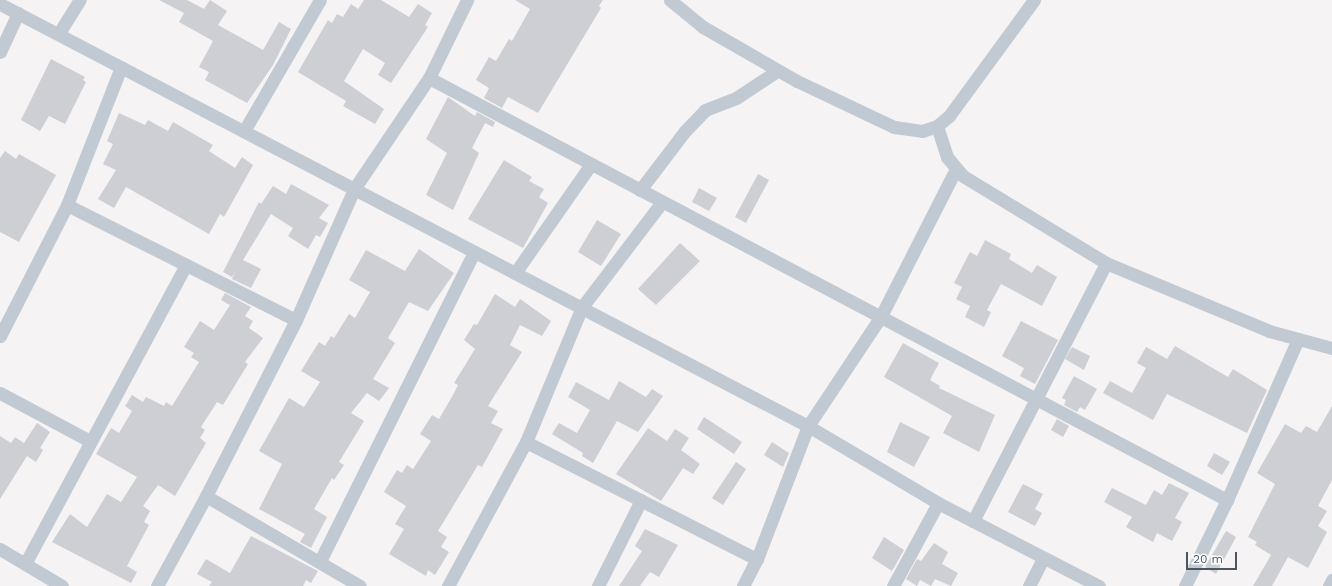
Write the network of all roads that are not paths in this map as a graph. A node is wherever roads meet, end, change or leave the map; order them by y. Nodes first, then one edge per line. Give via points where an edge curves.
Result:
1 (80, 0) edge
2 (467, 0) edge
3 (670, 0) edge
4 (1034, 0) edge
5 (318, 1) edge
6 (0, 4) edge
7 (18, 13) junction
8 (59, 34) junction
9 (0, 52) edge
10 (121, 67) junction
11 (777, 71) junction
12 (429, 78) junction
13 (937, 126) junction
14 (244, 131) junction
15 (591, 164) junction
16 (956, 169) junction
17 (354, 189) junction
18 (640, 190) junction
19 (662, 202) junction
20 (67, 205) junction
21 (474, 252) junction
22 (1106, 263) junction
23 (186, 265) junction
24 (515, 273) junction
25 (582, 306) junction
26 (880, 316) junction
27 (296, 320) junction
28 (0, 336) edge
29 (1298, 339) junction
30 (1332, 348) edge
31 (0, 393) edge
32 (1037, 400) junction
33 (808, 426) junction
34 (90, 441) junction
35 (526, 442) junction
36 (206, 496) junction
37 (641, 500) junction
38 (1227, 500) junction
39 (938, 503) junction
40 (974, 522) junction
41 (0, 549) edge
42 (1043, 558) junction
43 (757, 559) junction
44 (320, 561) junction
45 (26, 562) junction
46 (1332, 580) edge
47 (62, 586) edge
48 (157, 586) edge
49 (360, 586) edge
50 (448, 586) edge
51 (598, 586) edge
52 (743, 586) edge
53 (893, 586) edge
54 (1029, 586) edge
55 (1099, 586) edge
56 (1185, 586) edge
57 (1329, 586) edge

1 - 8 street
2 - 12 street
3 - 11 street via 703,26
4 - 13 street via 954,111
5 - 14 street
6 - 7 street
7 - 8 street
7 - 9 street
8 - 10 street
10 - 14 street
10 - 20 street
11 - 13 street via 894,127 922,131
11 - 18 street via 736,98 705,110 685,131
12 - 15 street
12 - 17 street
13 - 16 street via 947,157
14 - 17 street
15 - 18 street
15 - 24 street
16 - 22 street via 989,194
16 - 26 street
17 - 21 street
17 - 27 street
18 - 19 street
19 - 25 street
19 - 26 street
20 - 23 street
20 - 28 street
21 - 24 street
21 - 44 street
22 - 29 street via 1269,331
22 - 32 street
23 - 27 street
23 - 34 street
24 - 25 street
25 - 33 street
25 - 35 street
26 - 32 street
26 - 33 street
27 - 36 street
29 - 30 street
29 - 38 street
31 - 34 street
32 - 38 street
32 - 40 street
33 - 39 street
33 - 43 street
34 - 45 street
35 - 37 street
35 - 50 street
36 - 44 street
36 - 48 street
37 - 43 street
37 - 51 street
38 - 56 street
39 - 40 street
39 - 53 street
40 - 42 street
41 - 45 street
42 - 54 street
42 - 55 street
43 - 52 street
44 - 49 street
45 - 47 street
46 - 57 street

